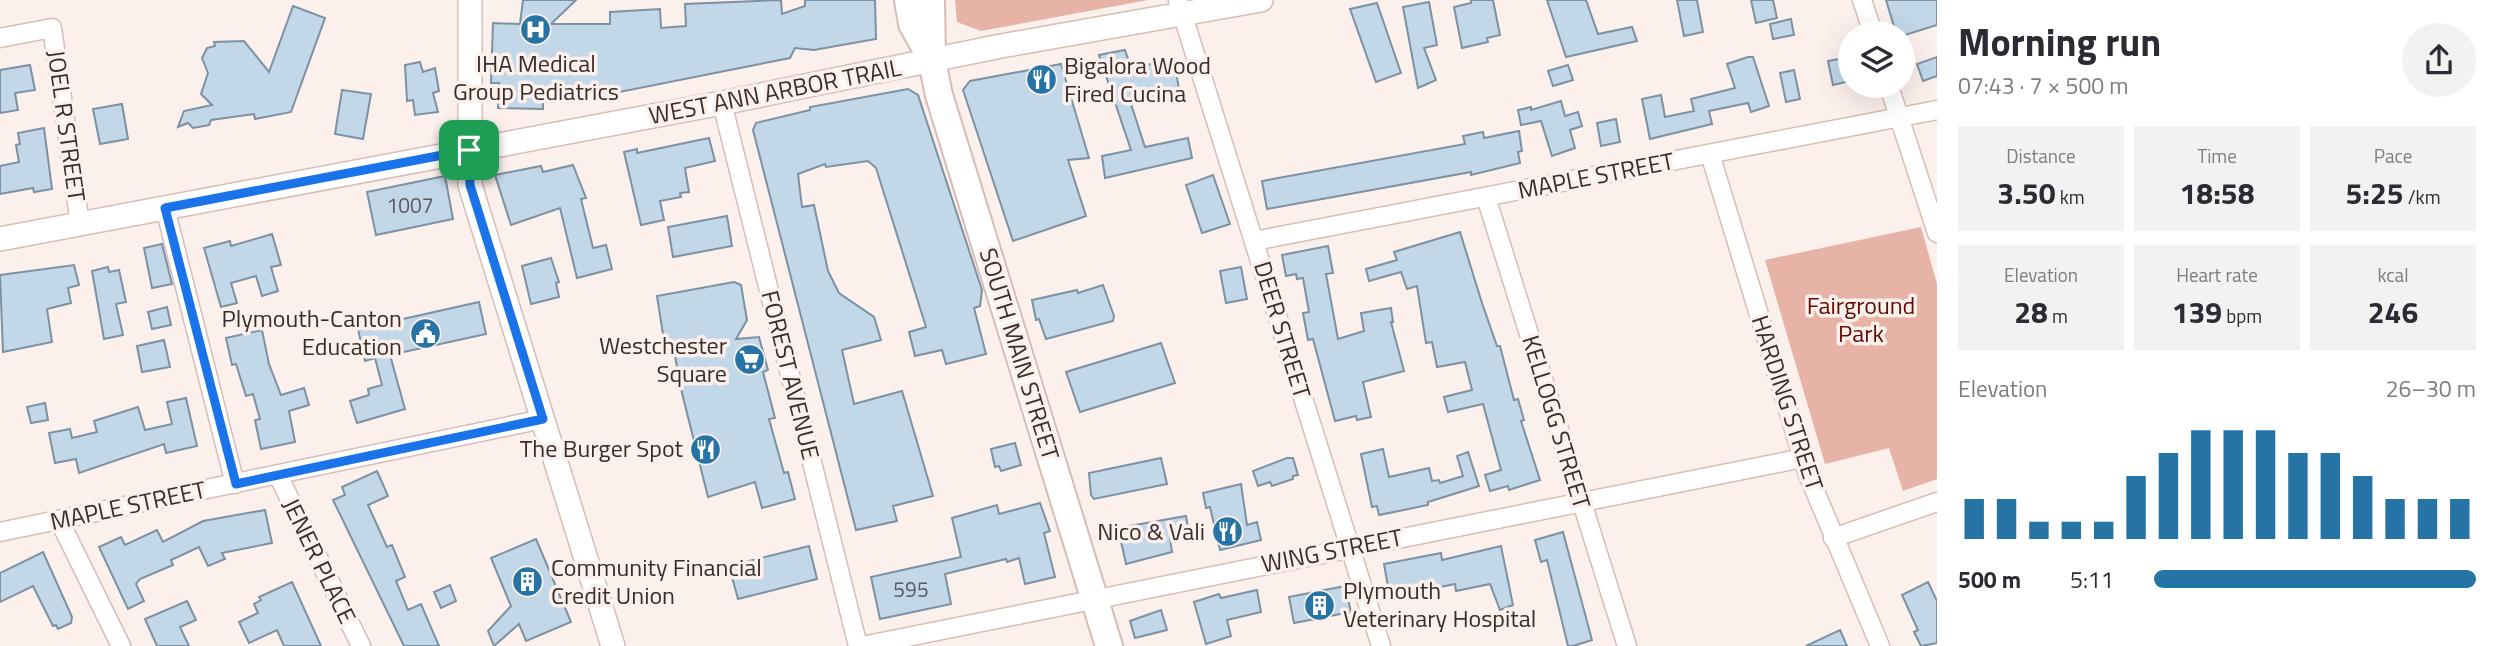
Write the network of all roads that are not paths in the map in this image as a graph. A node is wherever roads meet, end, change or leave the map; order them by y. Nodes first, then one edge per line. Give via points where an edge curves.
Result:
1 (470, 0) edge
2 (908, 0) edge
3 (932, 0) edge
4 (1261, 0) edge
5 (1862, 0) edge
6 (1180, 7) edge
7 (1869, 21) edge
8 (0, 38) edge
9 (932, 61) junction
10 (1893, 98) edge
11 (722, 103) junction
12 (1937, 110) edge
13 (1900, 118) junction
14 (469, 150) junction
15 (1710, 154) junction
16 (1486, 197) junction
17 (165, 208) junction
18 (80, 224) junction
19 (1937, 233) edge
20 (0, 239) edge
21 (1254, 241) junction
22 (543, 419) junction
23 (1803, 458) junction
24 (278, 475) junction
25 (236, 484) junction
26 (1581, 502) junction
27 (1937, 502) edge
28 (59, 520) junction
29 (0, 533) edge
30 (1833, 538) junction
31 (1350, 548) junction
32 (1094, 599) junction
33 (121, 646) edge
34 (361, 646) edge
35 (613, 646) edge
36 (860, 646) edge
37 (1109, 646) edge
38 (1381, 646) edge
39 (1627, 646) edge
40 (1880, 646) edge

1 - 14 street
2 - 9 main road, SOUTH MAIN STREET via 912,24
3 - 9 main road, SOUTH MAIN STREET
4 - 6 street, WEST ANN ARBOR TRAIL
5 - 7 street
6 - 9 street, WEST ANN ARBOR TRAIL
6 - 21 street, DEER STREET
8 - 18 street, JOEL R STREET via 52,28
9 - 11 street, WEST ANN ARBOR TRAIL
9 - 32 main road, SOUTH MAIN STREET
10 - 13 street
11 - 14 street, WEST ANN ARBOR TRAIL
11 - 36 street, FOREST AVENUE
12 - 13 street, MAPLE STREET
13 - 15 street, MAPLE STREET
13 - 19 street
14 - 17 street, WEST ANN ARBOR TRAIL
14 - 22 street via 470,185
15 - 16 street, MAPLE STREET
15 - 23 street, HARDING STREET
16 - 21 street, MAPLE STREET
16 - 26 street, KELLOGG STREET
17 - 18 street, WEST ANN ARBOR TRAIL
17 - 25 street
18 - 20 street, WEST ANN ARBOR TRAIL
21 - 31 street, DEER STREET
22 - 24 street, MAPLE STREET
22 - 35 street
23 - 26 street, WING STREET
23 - 30 street, HARDING STREET
24 - 25 street, MAPLE STREET
24 - 34 street, JENER PLACE
25 - 28 street, MAPLE STREET
26 - 31 street, WING STREET
26 - 39 street, KELLOGG STREET
27 - 30 street
28 - 29 street, MAPLE STREET
28 - 33 street
30 - 40 street, HARDING STREET
31 - 32 street, WING STREET
31 - 38 street, DEER STREET
32 - 36 street, WING STREET
32 - 37 main road, SOUTH MAIN STREET

